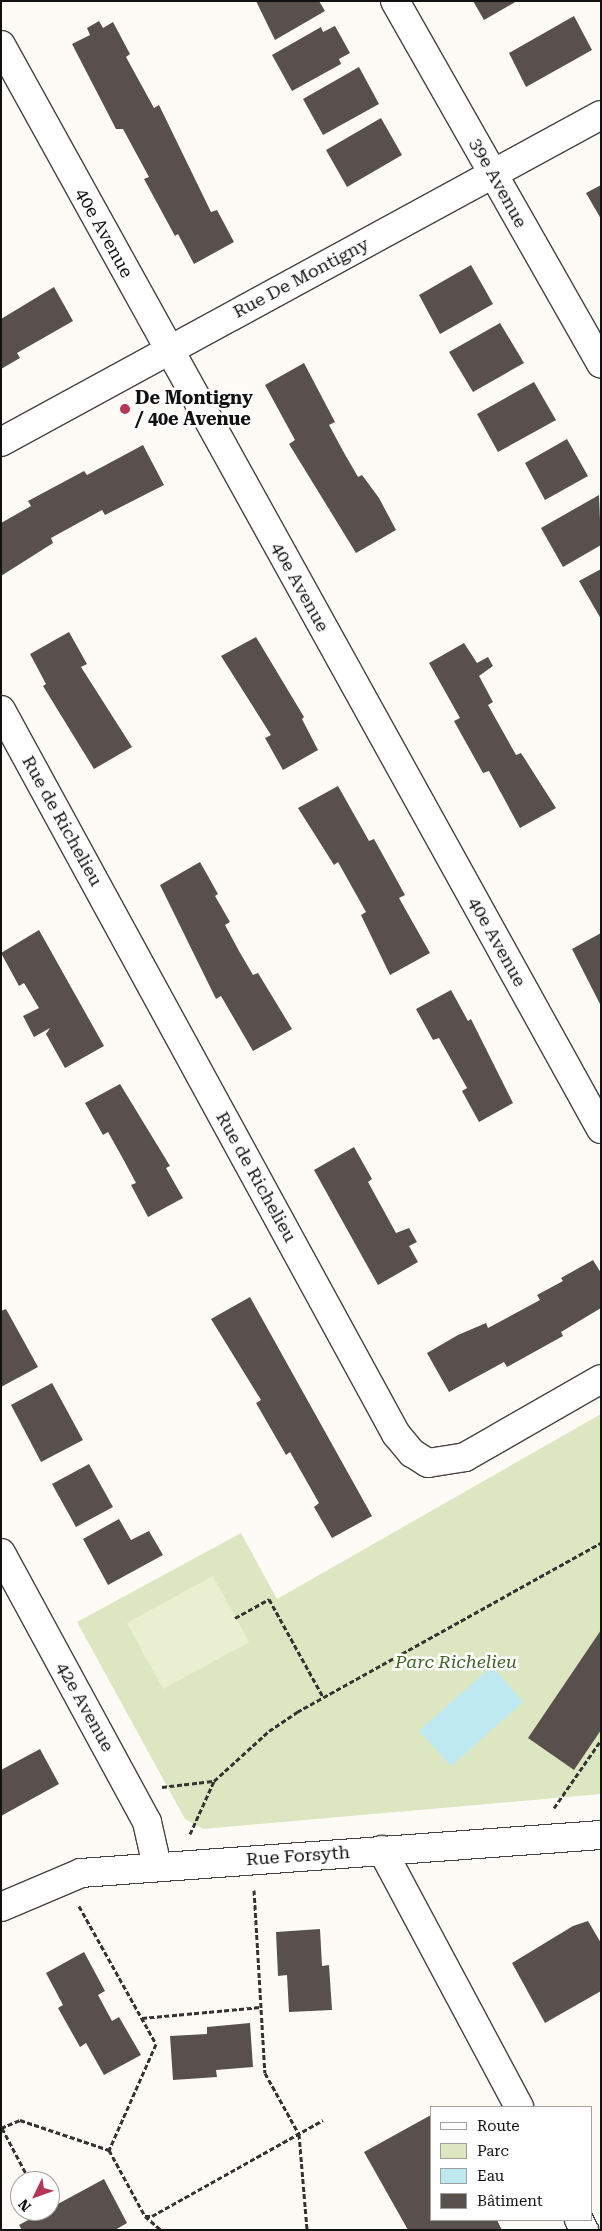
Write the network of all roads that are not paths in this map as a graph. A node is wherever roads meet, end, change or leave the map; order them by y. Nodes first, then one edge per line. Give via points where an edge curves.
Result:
1 (396, 1) edge
2 (5, 60) edge
3 (601, 115) edge
4 (494, 174) junction
5 (168, 350) junction
6 (601, 364) edge
7 (1, 442) edge
8 (1, 710) edge
9 (601, 1129) edge
10 (601, 1379) edge
11 (1, 1553) edge
12 (601, 1835) edge
13 (382, 1850) junction
14 (169, 1865) junction
15 (1, 1907) edge
16 (518, 2106) edge

1 - 4 street, 39e Avenue
2 - 5 street, 40e Avenue
3 - 4 street, Rue De Montigny
4 - 5 street, Rue De Montigny
4 - 6 street, 39e Avenue
5 - 7 street, Rue De Montigny
5 - 9 street, 40e Avenue
8 - 10 street, Rue de Richelieu via 396,1434 412,1452 428,1463 465,1457
11 - 14 street, 42e Avenue
12 - 13 street, Rue Forsyth
13 - 14 street, Rue Forsyth
13 - 16 street
14 - 15 street, Rue Forsyth via 81,1873

